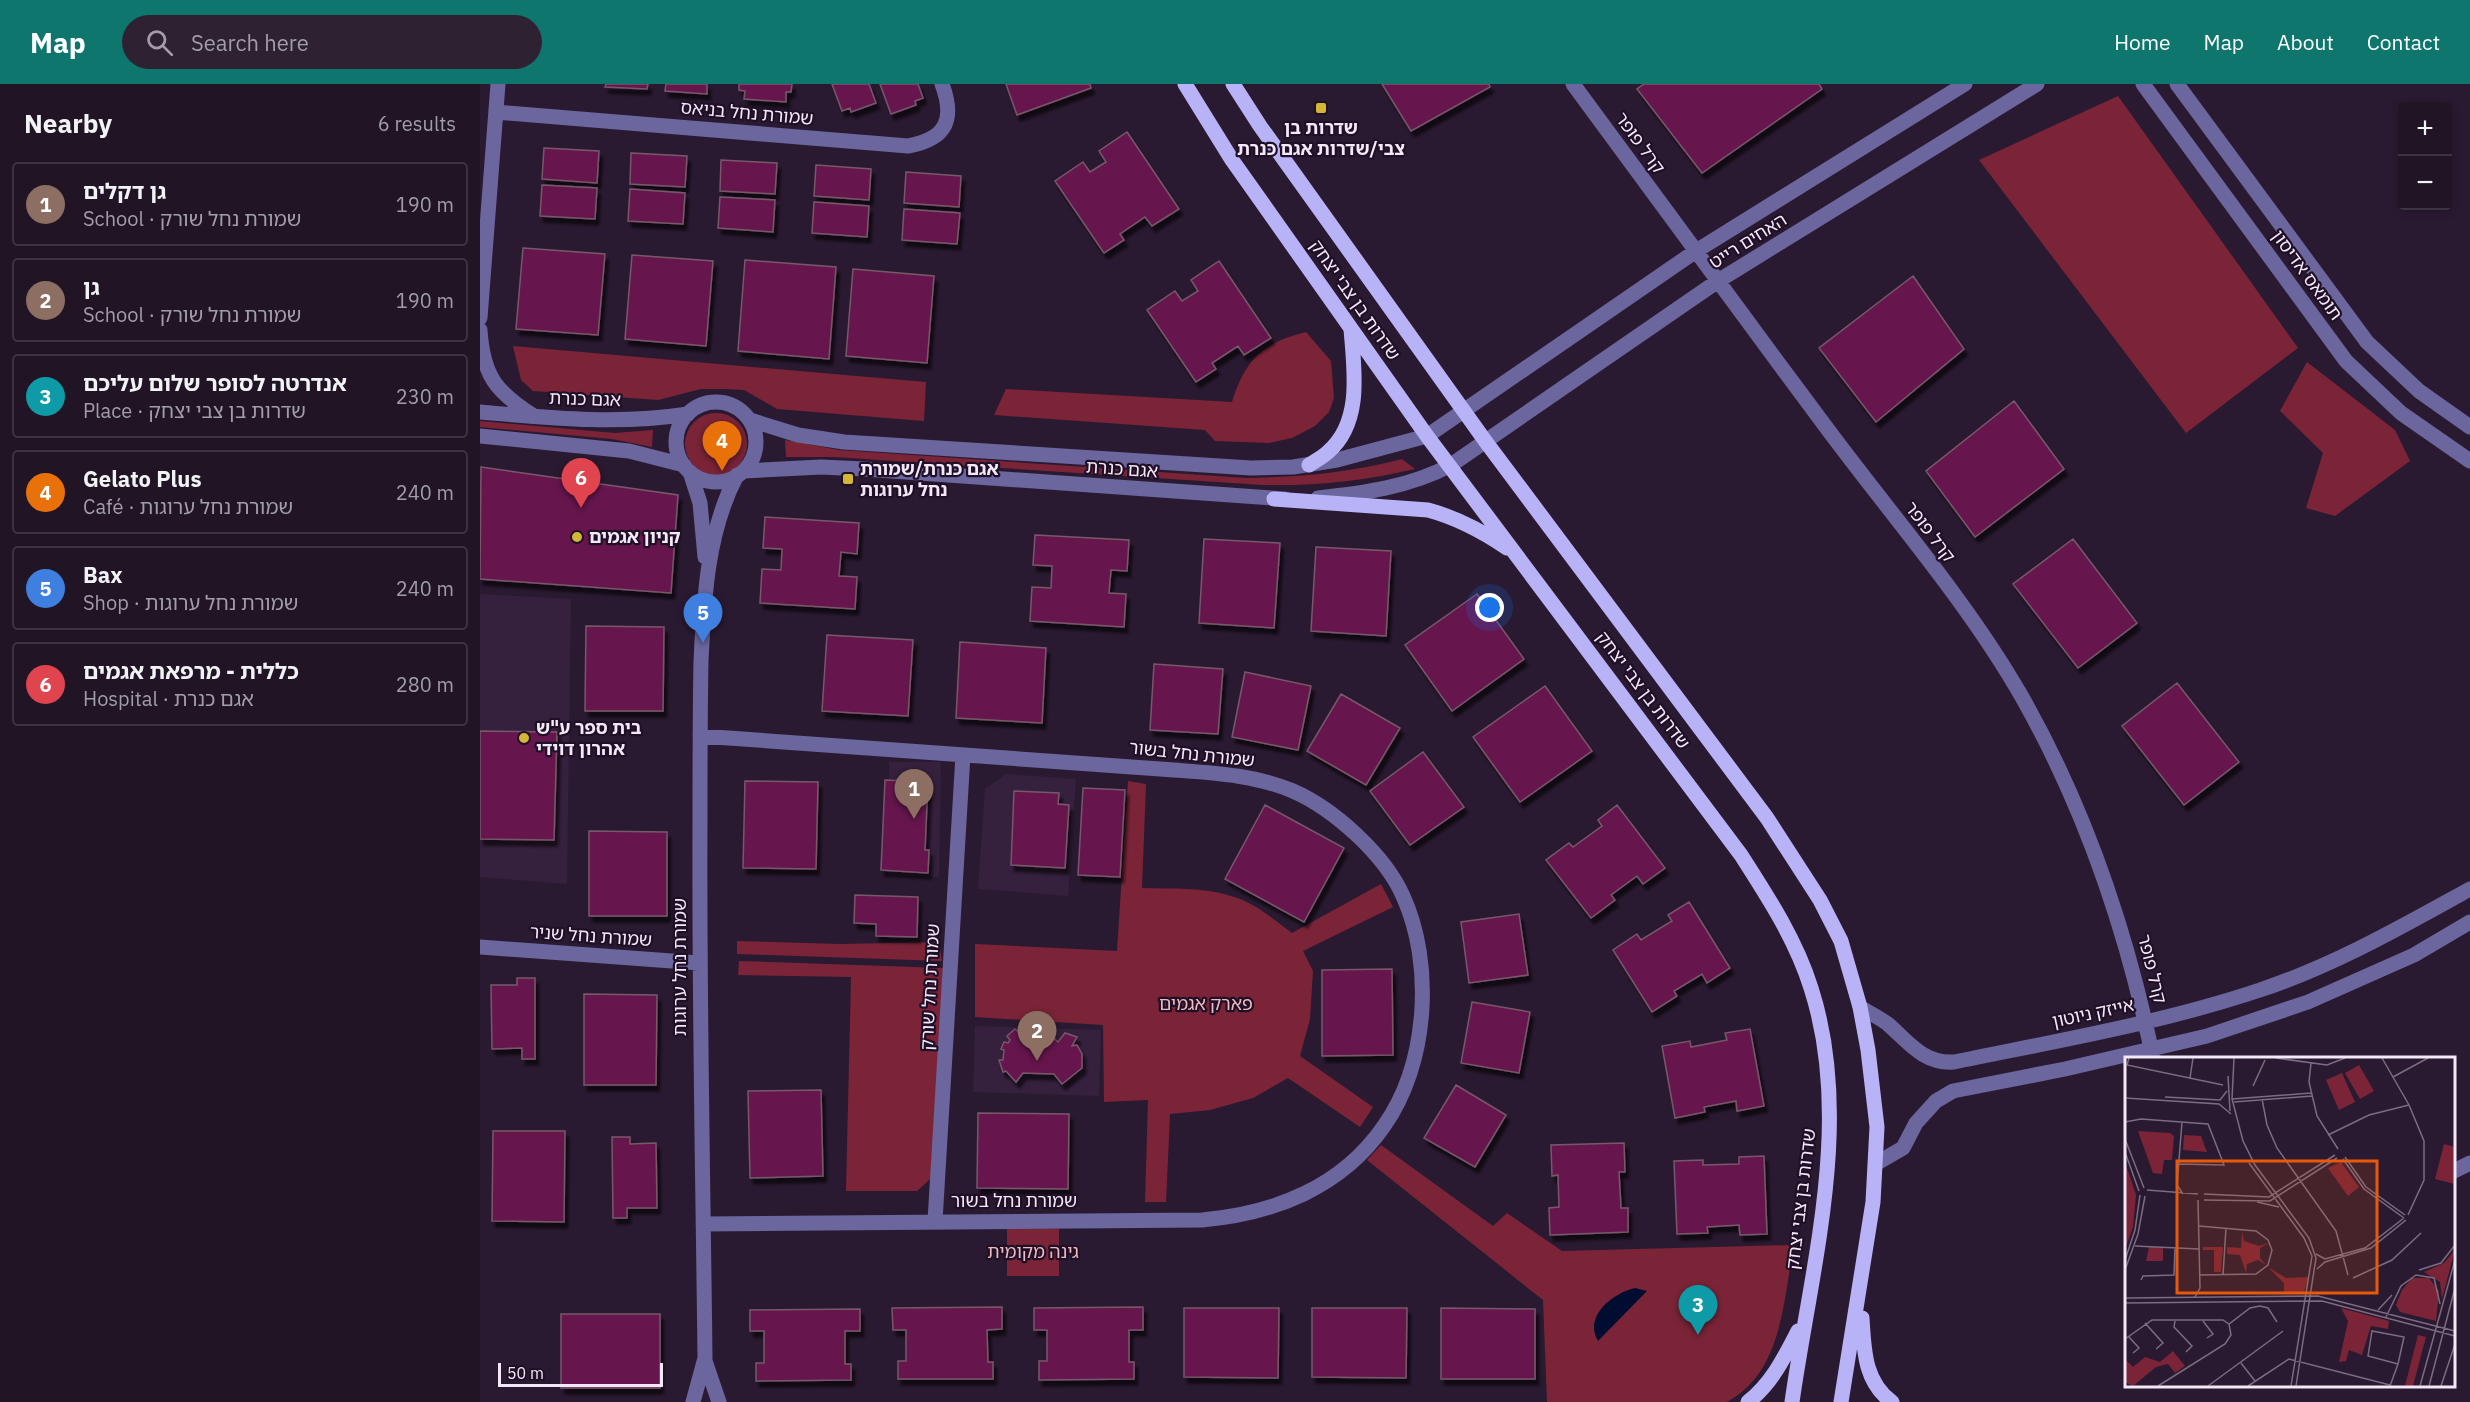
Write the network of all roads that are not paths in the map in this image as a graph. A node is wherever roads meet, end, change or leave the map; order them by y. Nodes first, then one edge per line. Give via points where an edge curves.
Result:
1 (498, 84) edge
2 (942, 84) edge
3 (1185, 84) edge
4 (1233, 84) edge
5 (1573, 84) edge
6 (1965, 84) edge
7 (2037, 84) edge
8 (2143, 84) edge
9 (2177, 84) edge
10 (496, 112) junction
11 (1695, 250) junction
12 (1719, 281) junction
13 (480, 318) edge
14 (1352, 329) junction
15 (480, 330) edge
16 (1463, 409) junction
17 (480, 412) edge
18 (688, 414) junction
19 (537, 417) junction
20 (750, 420) junction
21 (2470, 427) edge
22 (480, 436) edge
23 (1427, 436) junction
24 (1486, 442) junction
25 (2470, 461) edge
26 (1309, 465) junction
27 (1450, 465) junction
28 (687, 469) junction
29 (740, 473) junction
30 (1274, 500) junction
31 (1518, 555) junction
32 (706, 575) junction
33 (700, 736) junction
34 (963, 755) junction
35 (2470, 888) edge
36 (2470, 922) edge
37 (480, 947) edge
38 (699, 963) junction
39 (1860, 1007) junction
40 (2145, 1022) junction
41 (2152, 1054) edge
42 (2136, 1057) edge
43 (2125, 1059) edge
44 (1877, 1163) junction
45 (2470, 1163) edge
46 (2455, 1170) edge
47 (935, 1221) junction
48 (703, 1224) junction
49 (1861, 1290) junction
50 (1804, 1321) junction
51 (705, 1359) junction
52 (693, 1402) edge
53 (719, 1402) edge
54 (1748, 1402) edge
55 (1792, 1402) edge
56 (1841, 1402) edge
57 (1892, 1402) edge

1 - 10 street
2 - 10 street, שמורת נחל בניאס via 949,114 945,127 921,143 908,146
3 - 14 main road, שדרות בן צבי יצחק via 1232,159
4 - 16 main road, שדרות בן צבי יצחק
5 - 11 street, קרל פופר
6 - 11 street, האחים רייט
7 - 12 street, האחים רייט
8 - 25 street, תומאס אדיסון via 2346,361 2401,413
9 - 21 street, תומאס אדיסון via 2367,342 2419,391
10 - 13 street
11 - 12 street, קרל פופר
11 - 16 street, האחים רייט
12 - 24 street, האחים רייט
12 - 40 street, קרל פופר via 1964,609 2021,696 2067,784 2099,863 2125,940
14 - 23 main road, שדרות בן צבי יצחק
14 - 26 main road via 1355,375 1350,419 1329,452
15 - 19 street via 482,351 493,383
16 - 23 street, אגם כנרת
16 - 24 main road, שדרות בן צבי יצחק
17 - 19 street, אגם כנרת
18 - 19 street, אגם כנרת via 634,420
18 - 20 street via 718,402 731,405
18 - 28 street via 678,429 676,442 678,455
20 - 26 street, אגם כנרת via 798,435 844,442 1191,466
20 - 29 street via 756,441 751,461
22 - 28 street via 629,451
23 - 26 street, אגם כנרת
23 - 27 main road, שדרות בן צבי יצחק
24 - 27 street, אגם כנרת
24 - 39 main road, שדרות בן צבי יצחק via 1793,856 1840,941
27 - 30 street, אגם כנרת via 1424,477 1375,490
27 - 31 main road, שדרות בן צבי יצחק
28 - 29 street via 709,481 722,482
28 - 32 street, שמורת נחל ערוגות via 703,522
29 - 30 street, אגם כנרת via 821,467
29 - 32 street, שמורת נחל ערוגות via 727,493
30 - 31 main road via 1428,510 1483,532
31 - 50 main road, שדרות בן צבי יצחק via 1742,855 1771,902 1811,987 1823,1033 1831,1119 1820,1227
32 - 33 street, שמורת נחל ערוגות
33 - 34 street, שמורת נחל בשור
33 - 38 street, שמורת נחל ערוגות
34 - 47 street, שמורת נחל שורק
34 - 47 street, שמורת נחל בשור via 1239,776 1269,782 1322,807 1370,849 1403,895 1418,949 1421,1013 1419,1044 1410,1075 1384,1126 1335,1176 1291,1201 1232,1217 1202,1220
35 - 40 street, אייזק ניוטון via 2356,952 2262,989
36 - 41 street via 2414,955 2308,1002
37 - 38 street, שמורת נחל שניר
38 - 48 street, שמורת נחל ערוגות
39 - 40 street, אייזק ניוטון via 1888,1024 1917,1052 1944,1063
39 - 44 main road, שדרות בן צבי יצחק via 1874,1090
40 - 41 street, קרל פופר
41 - 42 street
43 - 44 street via 1953,1091 1936,1101 1916,1123 1903,1148
44 - 49 main road, שדרות בן צבי יצחק
45 - 46 street
47 - 48 street, שמורת נחל בשור
48 - 51 street, שמורת נחל ערוגות
49 - 56 main road, שדרות בן צבי יצחק
49 - 57 main road via 1867,1366 1873,1382
50 - 54 main road via 1774,1375
50 - 55 main road, שדרות בן צבי יצחק
51 - 52 street, שמורת נחל ערוגות
51 - 53 street, שמורת נחל ערוגות

